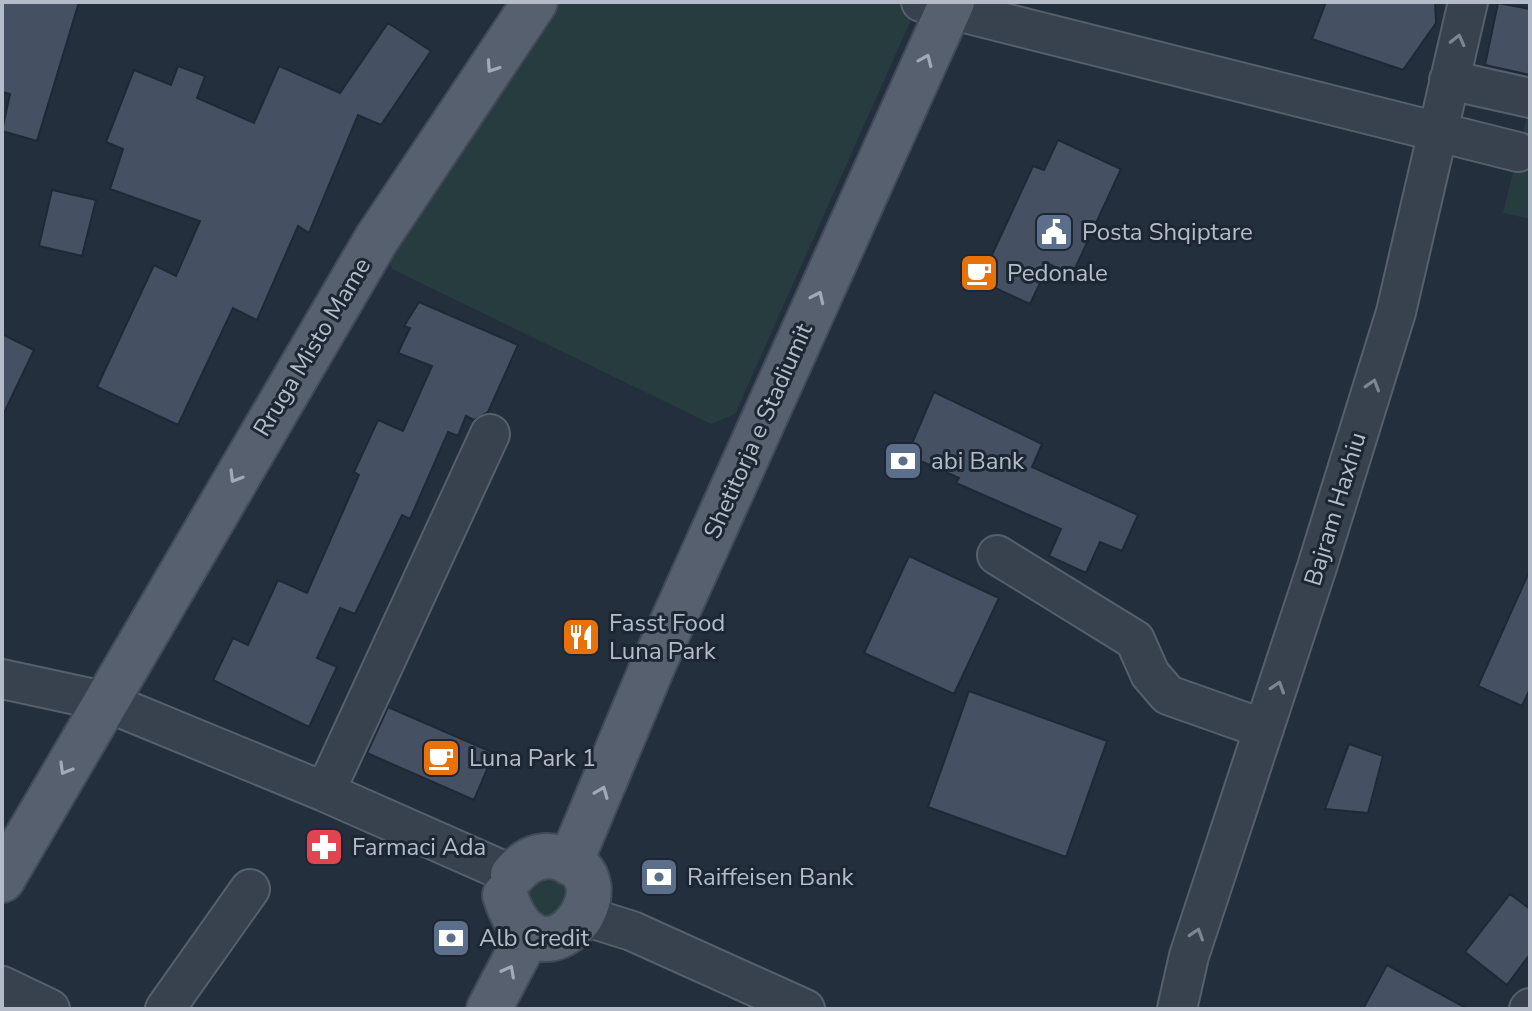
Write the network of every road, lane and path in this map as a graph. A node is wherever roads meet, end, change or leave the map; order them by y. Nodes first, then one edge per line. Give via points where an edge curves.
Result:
1 (535, 2) edge
2 (1468, 2) edge
3 (941, 5) edge
4 (1449, 80) junction
5 (1530, 98) edge
6 (1436, 132) junction
7 (1518, 152) dead end
8 (490, 434) dead end
9 (997, 555) dead end
10 (2, 679) edge
11 (98, 710) junction
12 (1264, 729) junction
13 (325, 792) junction
14 (570, 863) junction
15 (2, 880) edge
16 (509, 885) junction
17 (250, 889) dead end
18 (584, 916) junction
19 (529, 933) junction
20 (2, 986) edge
21 (50, 1009) edge
22 (165, 1009) edge
23 (489, 1009) edge
24 (805, 1009) edge
25 (1177, 1009) edge

1 -> 11 main road, Rruga Misto Mame via 376,240
4 -> 2 street, Bajram Haxhiu
3 - 6 street
14 -> 3 main road, Shetitorja e Stadiumit
4 - 5 street
4 - 6 street, Bajram Haxhiu
6 - 7 street
12 -> 6 street, Bajram Haxhiu via 1396,312
8 - 13 street
9 - 12 street via 1135,640 1150,674 1168,695
10 - 11 street
11 - 13 street
11 -> 15 main road, Rruga Misto Mame
11 - 16 street
25 -> 12 street, Bajram Haxhiu via 1189,956
13 - 16 street
14 - 16 main road via 559,857 533,858
14 - 18 main road via 586,881
16 - 19 main road via 512,916
17 - 22 street
18 - 19 main road via 565,934
18 - 24 street via 632,931
23 -> 19 main road
20 - 21 street

